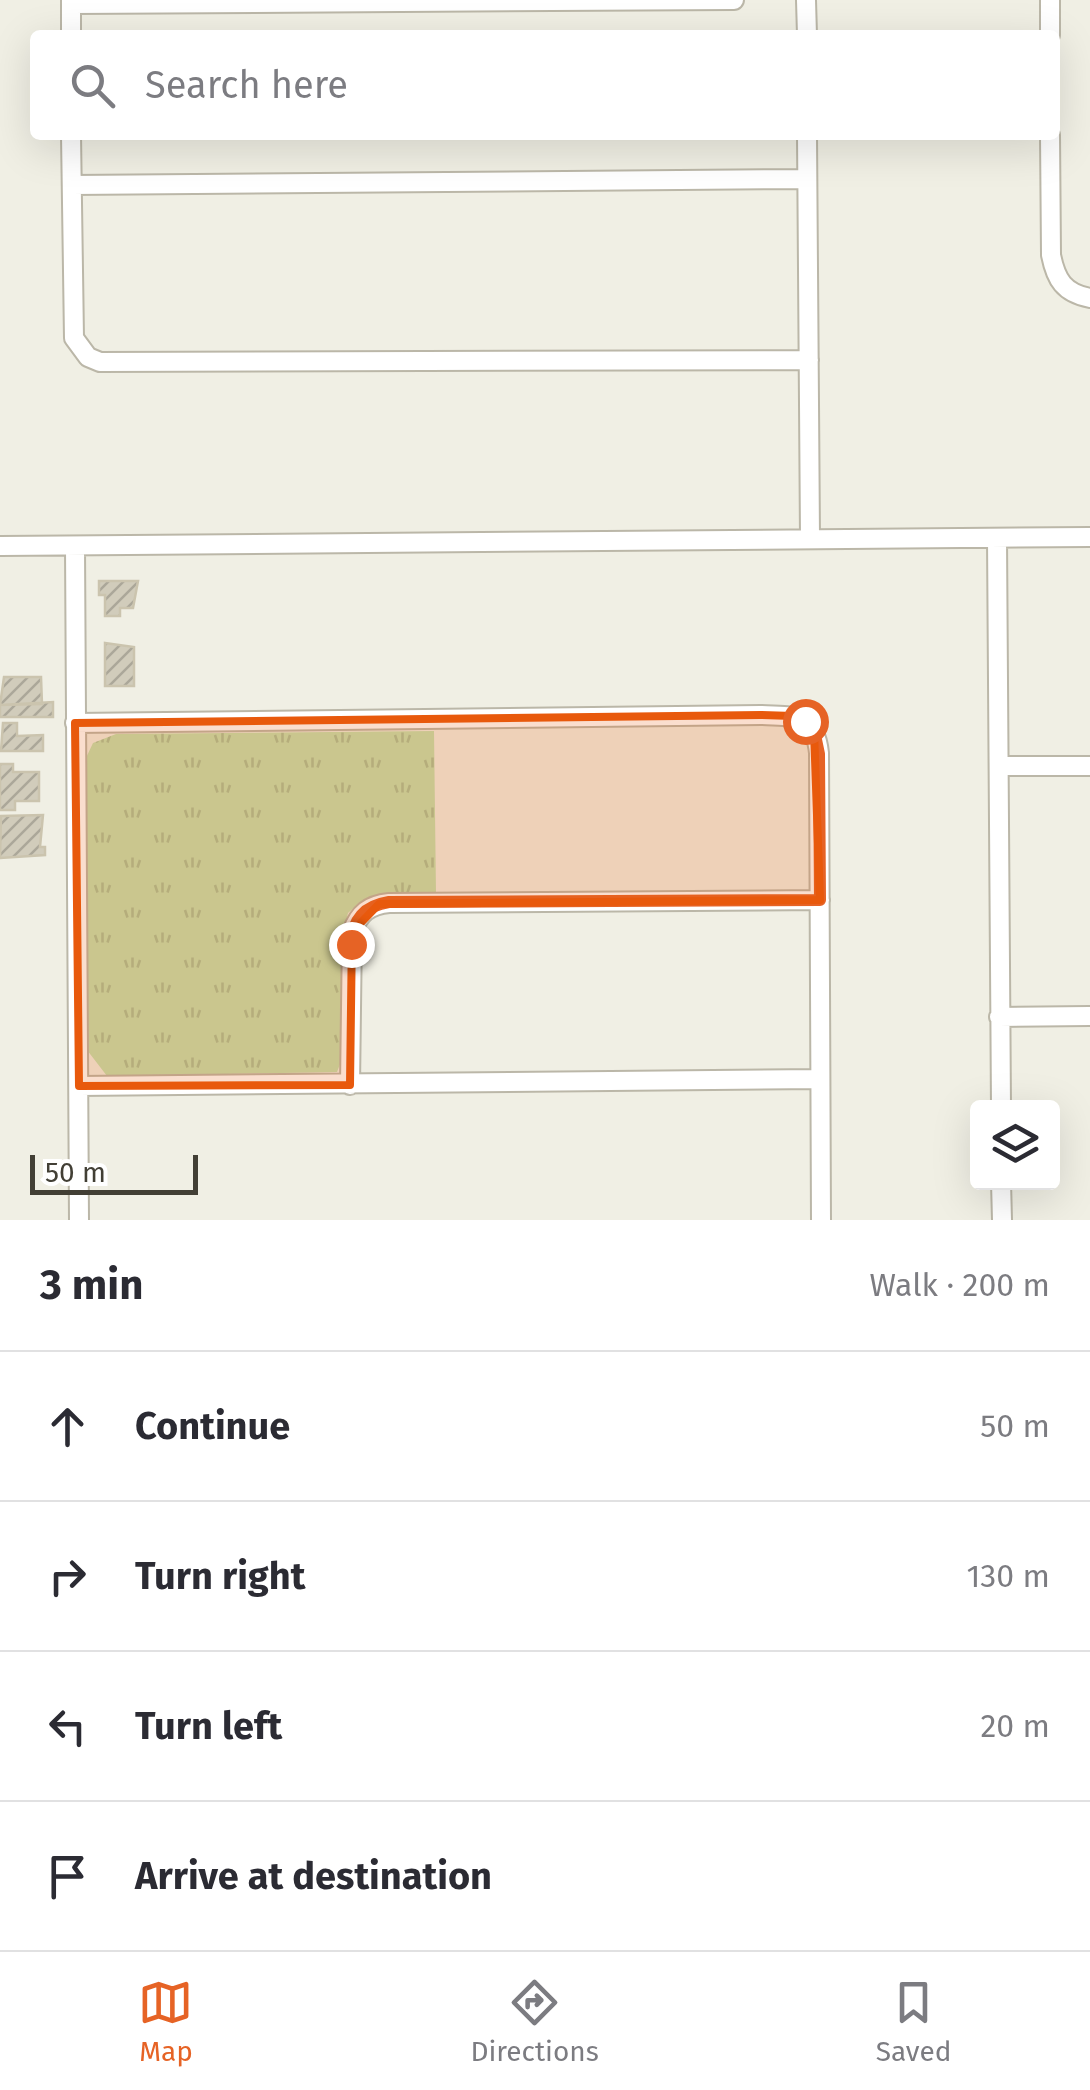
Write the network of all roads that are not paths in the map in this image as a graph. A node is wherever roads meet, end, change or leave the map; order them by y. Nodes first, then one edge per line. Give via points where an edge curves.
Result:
1 (734, 0) edge
2 (806, 0) edge
3 (1050, 0) edge
4 (71, 2) edge
5 (71, 30) edge
6 (806, 30) edge
7 (1050, 30) edge
8 (72, 140) edge
9 (807, 140) edge
10 (1050, 140) edge
11 (807, 179) junction
12 (72, 185) junction
13 (1090, 298) edge
14 (810, 360) junction
15 (1090, 537) edge
16 (810, 538) junction
17 (998, 538) junction
18 (0, 546) edge
19 (75, 547) junction
20 (75, 723) junction
21 (999, 766) junction
22 (1090, 766) edge
23 (820, 900) junction
24 (1090, 1016) edge
25 (1000, 1017) junction
26 (820, 1078) junction
27 (350, 1084) junction
28 (79, 1086) junction
29 (1000, 1100) edge
30 (1002, 1190) edge
31 (79, 1220) edge
32 (821, 1220) edge
33 (1002, 1220) edge

1 - 4 street
2 - 6 street
3 - 7 street
4 - 5 street
8 - 12 street
9 - 11 street
10 - 13 street via 1054,271 1066,289
11 - 12 street
11 - 14 street
12 - 14 street via 74,338 100,362
14 - 16 street
15 - 17 street
16 - 17 street
16 - 19 street
17 - 21 street
18 - 19 street
19 - 20 street
20 - 23 street via 794,716 818,741
20 - 28 street
21 - 22 street
21 - 25 street
23 - 26 street
23 - 27 street via 373,906 352,932
24 - 25 street
25 - 29 street
26 - 27 street
26 - 32 street
27 - 28 street
28 - 31 street
30 - 33 street

